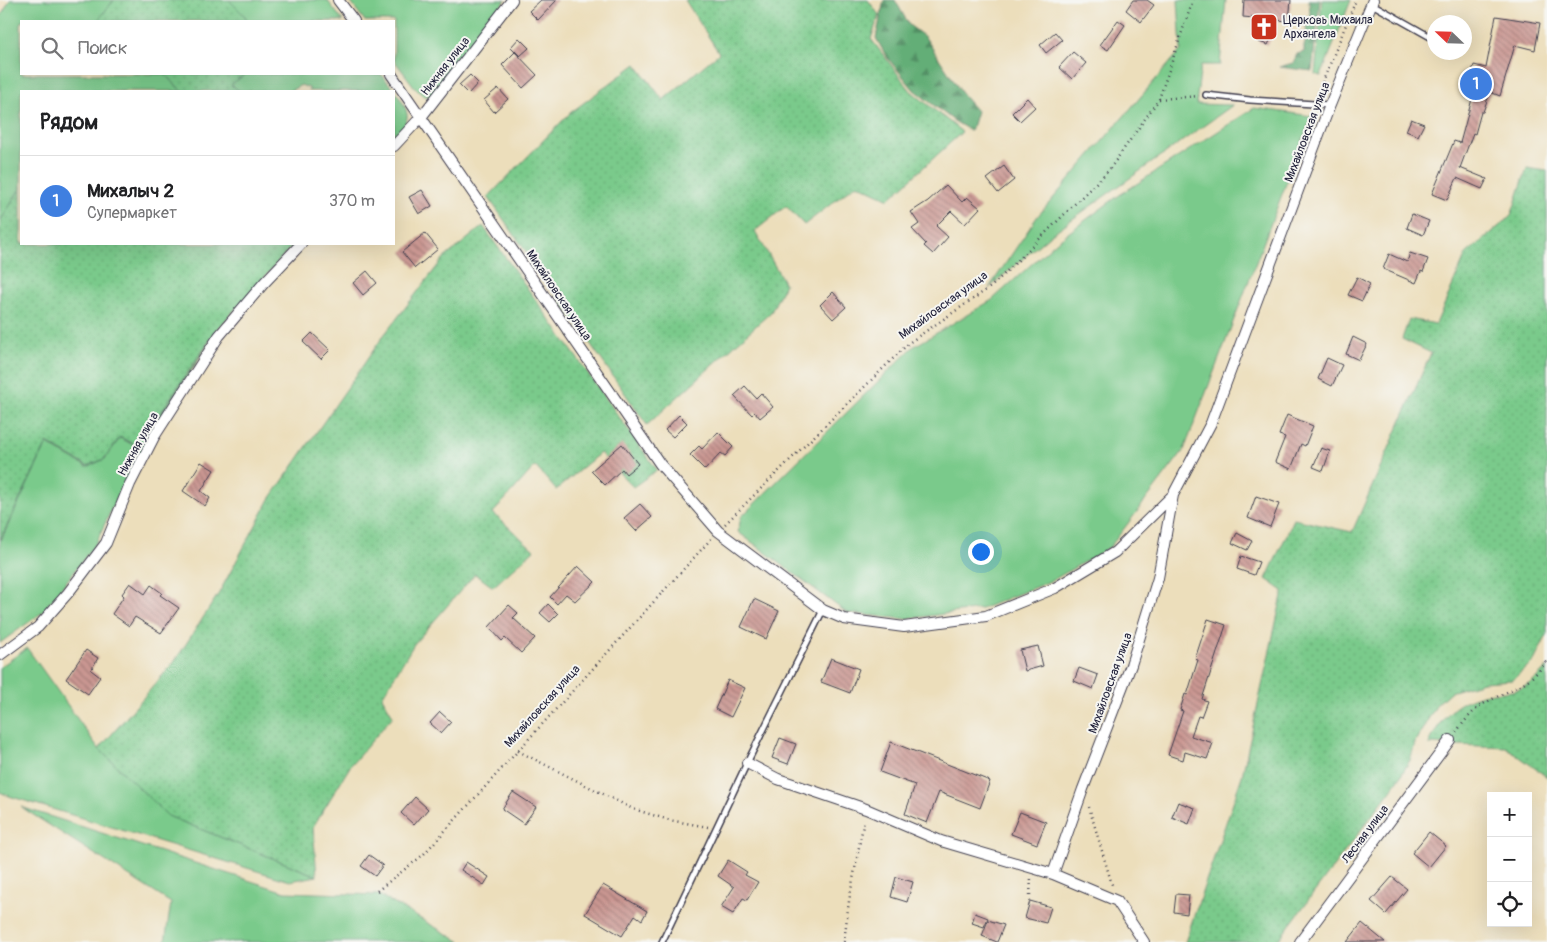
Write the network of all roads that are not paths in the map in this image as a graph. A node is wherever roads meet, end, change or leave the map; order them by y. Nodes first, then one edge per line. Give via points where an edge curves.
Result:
1 (338, 0) edge
2 (512, 0) edge
3 (1372, 2) edge
4 (353, 20) edge
5 (1427, 35) edge
6 (393, 75) edge
7 (1206, 96) road end
8 (1330, 105) junction
9 (422, 116) junction
10 (395, 145) edge
11 (300, 245) edge
12 (1173, 495) junction
13 (823, 610) junction
14 (0, 655) edge
15 (1450, 740) road end
16 (747, 762) junction
17 (1053, 874) junction
18 (662, 942) edge
19 (1144, 942) edge
20 (1300, 942) edge

1 - 4 street
2 - 9 street, Нижняя улица
3 - 5 lane
3 - 8 street, Михайловская улица
6 - 9 street, Михайловская улица
7 - 8 lane
8 - 12 street, Михайловская улица via 1211,423
9 - 10 street, Нижняя улица
9 - 13 street, Михайловская улица via 660,464 718,530
11 - 14 street, Нижняя улица via 219,336 154,437 106,542 38,627
12 - 13 street, Михайловская улица via 1115,552 1055,588 986,616 904,627 844,619
12 - 17 street, Михайловская улица via 1158,578 1131,665
13 - 16 lane
15 - 20 street, Лесная улица
16 - 17 street via 778,778 866,809 941,841
16 - 18 lane
17 - 19 street via 1117,901

